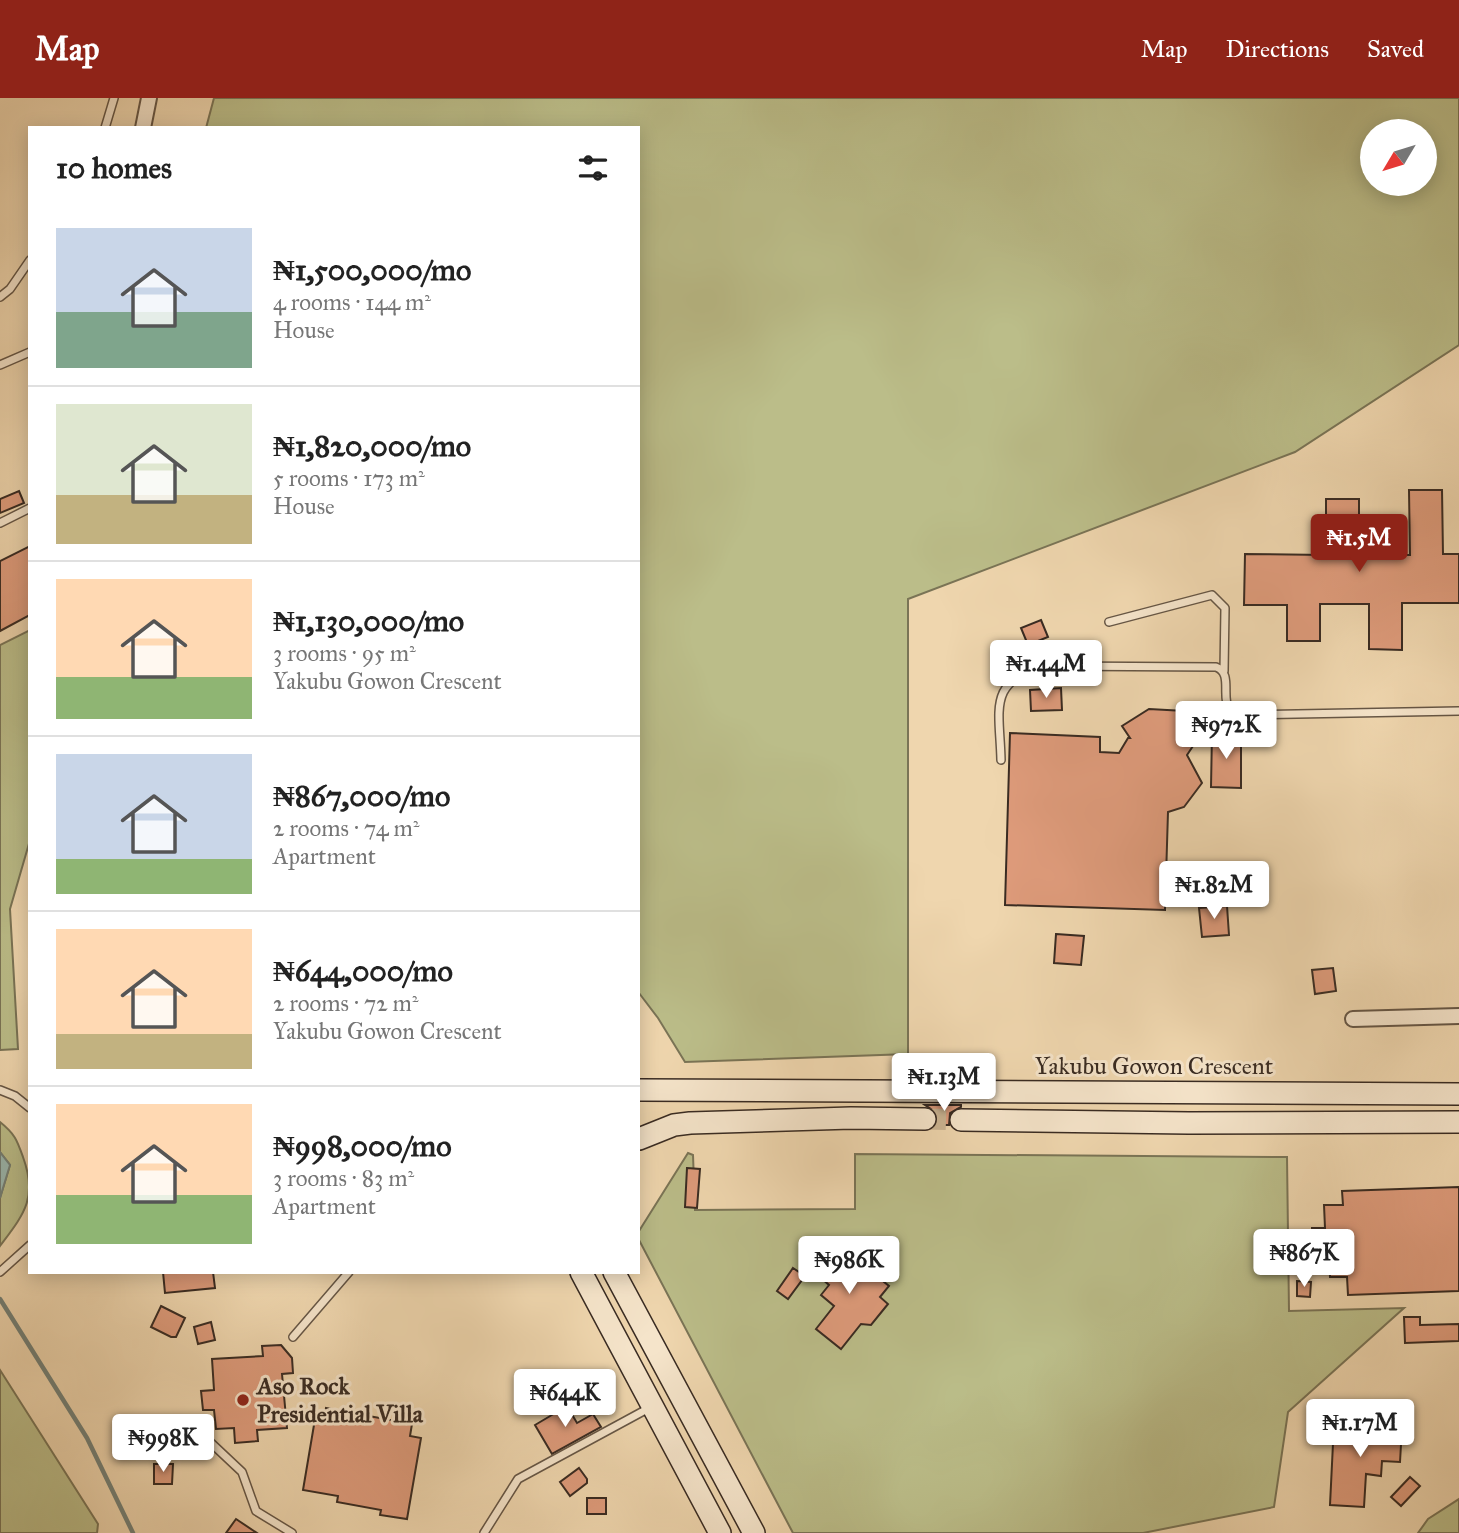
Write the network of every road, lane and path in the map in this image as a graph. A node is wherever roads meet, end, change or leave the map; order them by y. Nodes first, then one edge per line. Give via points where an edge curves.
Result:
1 (114, 98) edge
2 (149, 98) edge
3 (106, 126) edge
4 (142, 126) edge
5 (28, 263) edge
6 (0, 297) edge
7 (28, 353) edge
8 (0, 365) edge
9 (28, 509) edge
10 (0, 523) edge
11 (1109, 622) dead end
12 (1224, 671) junction
13 (1459, 711) edge
14 (1001, 760) dead end
15 (1459, 1017) edge
16 (1353, 1019) dead end
17 (0, 1090) edge
18 (640, 1090) edge
19 (1459, 1094) edge
20 (28, 1106) edge
21 (925, 1119) tunnel mouth
22 (961, 1120) tunnel mouth
23 (1459, 1122) edge
24 (640, 1139) edge
25 (28, 1247) edge
26 (0, 1272) edge
27 (347, 1274) edge
28 (581, 1274) edge
29 (615, 1274) edge
30 (293, 1337) dead end
31 (651, 1406) junction
32 (192, 1425) dead end
33 (292, 1533) edge
34 (484, 1533) edge
35 (720, 1533) edge
36 (754, 1533) edge

1 - 3 lane
2 - 4 street
5 - 6 lane
7 - 8 lane
9 - 10 lane
11 - 12 lane via 1212,595 1225,608
12 - 13 lane via 1225,704 1228,710 1243,715
12 - 14 lane via 1216,667 1047,666 1021,673 1007,684 1000,701
15 - 16 street
17 - 20 lane
18 - 19 street, Yakubu Gowon Crescent
21 - 24 street via 690,1123
22 - 23 street
25 - 26 lane
27 - 30 lane
28 - 31 street
29 - 36 street
31 - 34 lane via 518,1479
31 - 35 street
32 - 33 lane via 242,1472 256,1511

